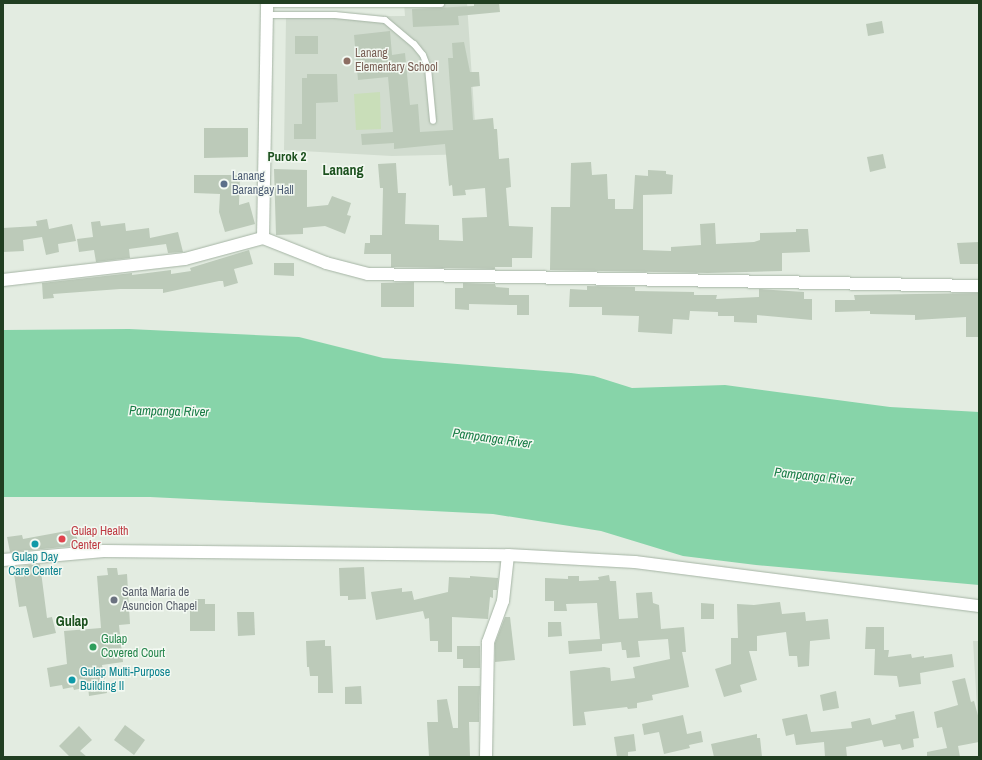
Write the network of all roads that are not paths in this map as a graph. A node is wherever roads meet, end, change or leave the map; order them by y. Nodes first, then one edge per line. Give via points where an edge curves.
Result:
1 (441, 4) edge
2 (267, 7) edge
3 (432, 121) dead end
4 (263, 238) junction
5 (3, 280) edge
6 (979, 286) edge
7 (508, 555) junction
8 (3, 560) edge
9 (979, 606) edge
10 (486, 757) edge

1 - 2 lane
2 - 3 lane via 385,20 423,55 428,68
2 - 4 street
4 - 5 street via 185,259
4 - 6 street via 326,263 368,274
7 - 8 street via 104,551
7 - 9 street via 634,562
7 - 10 street via 503,601 488,642

